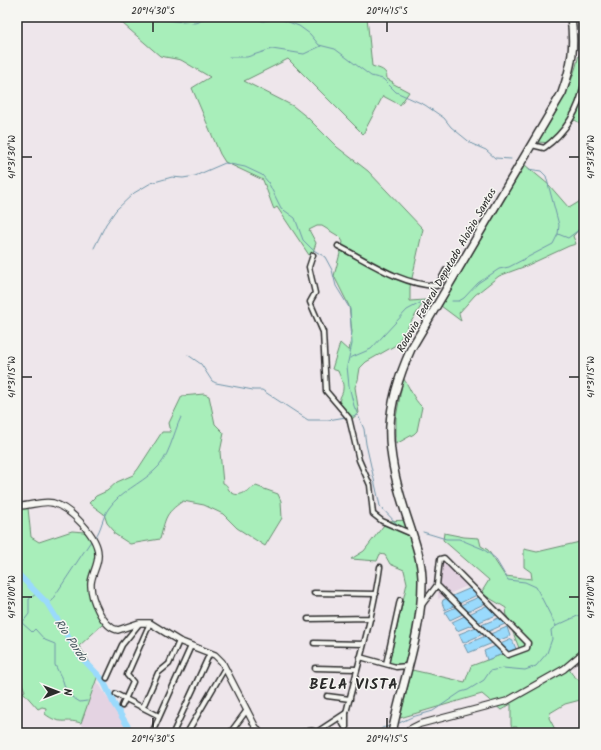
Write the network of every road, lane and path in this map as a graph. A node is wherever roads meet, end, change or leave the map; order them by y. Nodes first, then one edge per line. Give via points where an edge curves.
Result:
1 (571, 17) edge
2 (584, 84) edge
3 (532, 145) junction
4 (338, 246) dead end
5 (312, 255) dead end
6 (459, 269) junction
7 (17, 506) edge
8 (412, 534) junction
9 (380, 567) dead end
10 (437, 585) junction
11 (314, 593) dead end
12 (376, 594) junction
13 (400, 600) dead end
14 (421, 606) junction
15 (371, 618) junction
16 (308, 619) dead end
17 (139, 623) junction
18 (150, 623) junction
19 (179, 641) junction
20 (314, 643) dead end
21 (364, 644) junction
22 (190, 646) junction
23 (210, 652) junction
24 (584, 652) edge
25 (360, 657) junction
26 (386, 664) junction
27 (408, 666) junction
28 (225, 668) junction
29 (315, 668) dead end
30 (356, 669) junction
31 (107, 678) dead end
32 (116, 694) dead end
33 (327, 696) dead end
34 (126, 698) junction
35 (350, 699) junction
36 (122, 706) dead end
37 (143, 707) junction
38 (247, 710) junction
39 (346, 714) junction
40 (159, 716) junction
41 (340, 718) junction
42 (257, 732) edge
43 (318, 732) edge
44 (347, 732) edge
45 (152, 733) edge
46 (173, 733) edge
47 (187, 733) edge
48 (230, 733) edge
49 (302, 733) edge
50 (392, 733) edge
51 (407, 733) edge

1 - 3 highway, Rodovia Federal Deputado Aloízio Santos via 573,54 570,71 558,99
2 - 3 street via 574,117 557,137 544,148
3 - 6 highway, Rodovia Federal Deputado Aloízio Santos
4 - 6 street via 395,277 408,281 436,286 446,270
5 - 8 street via 309,267 315,293 310,302 323,332 326,391 349,418 359,460 370,485 372,514 382,522
6 - 8 highway, Rodovia Federal Deputado Aloízio Santos via 411,349 398,377 391,407 391,453
7 - 17 street via 46,502 69,512 92,537 98,548 91,586 104,621 110,628 118,630
8 - 14 highway, Rodovia Federal Deputado Aloízio Santos via 420,565
9 - 12 street
10 - 10 street via 438,564 440,559 444,558 528,643 527,648 508,655
10 - 14 street
11 - 12 street
12 - 15 street
13 - 26 street
14 - 27 highway, Rodovia Federal Deputado Aloízio Santos
15 - 16 street
15 - 21 street
17 - 18 street
17 - 31 street via 122,645
18 - 19 street
18 - 34 street via 129,671 128,678 133,682
19 - 22 street
19 - 37 street via 169,664 158,673
20 - 21 street
21 - 25 street
22 - 23 street
22 - 40 street
23 - 28 street via 219,658
23 - 46 street
24 - 51 street via 564,669 507,701 420,724
25 - 26 street
25 - 30 street
26 - 27 street via 396,667
27 - 50 highway, Rodovia Federal Deputado Aloízio Santos
28 - 38 street
28 - 47 street
29 - 30 street
30 - 35 street
32 - 34 street
33 - 35 street
34 - 36 street
34 - 37 street
35 - 39 street
37 - 40 street
38 - 42 street
38 - 48 street
39 - 41 street
39 - 44 street
40 - 45 street
41 - 43 street
41 - 44 street
43 - 49 street

